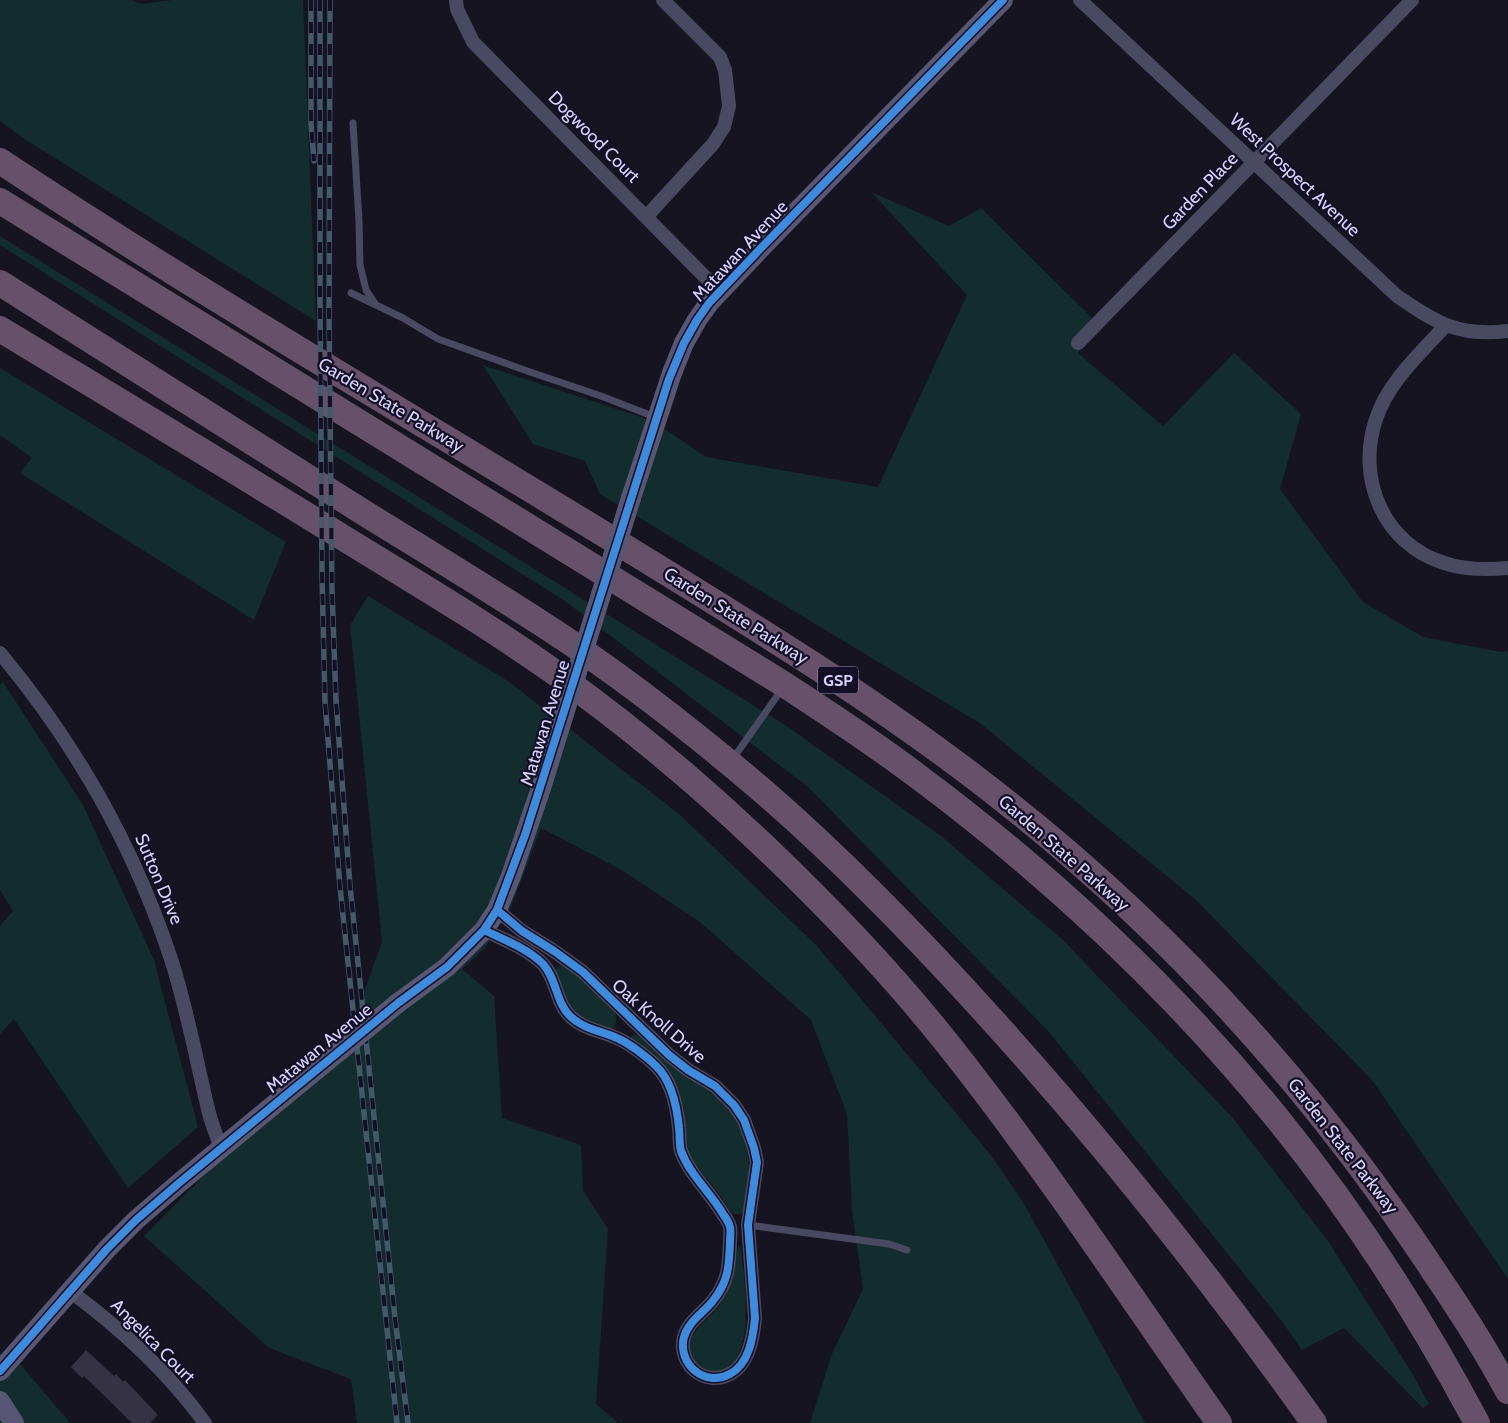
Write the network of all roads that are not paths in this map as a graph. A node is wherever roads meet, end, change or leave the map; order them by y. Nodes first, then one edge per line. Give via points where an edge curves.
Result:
1 (456, 0) edge
2 (663, 0) edge
3 (1004, 0) edge
4 (1080, 0) edge
5 (1412, 0) edge
6 (353, 124) dead end
7 (0, 161) edge
8 (1254, 162) junction
9 (0, 201) edge
10 (646, 217) junction
11 (0, 283) edge
12 (351, 292) dead end
13 (720, 292) junction
14 (376, 305) junction
15 (1445, 326) junction
16 (0, 329) edge
17 (1508, 332) edge
18 (1078, 343) dead end
19 (657, 418) junction
20 (1508, 568) edge
21 (0, 653) edge
22 (785, 685) junction
23 (729, 764) junction
24 (497, 910) junction
25 (484, 930) junction
26 (554, 951) junction
27 (544, 965) junction
28 (631, 1020) junction
29 (620, 1039) junction
30 (221, 1149) junction
31 (748, 1225) junction
32 (730, 1226) junction
33 (907, 1250) dead end
34 (70, 1291) junction
35 (0, 1371) edge
36 (1508, 1391) edge
37 (0, 1401) edge
38 (14, 1423) edge
39 (205, 1423) edge
40 (1219, 1423) edge
41 (1314, 1423) edge
42 (1478, 1423) edge

1 - 10 street, Dogwood Court via 457,9 474,42
2 - 10 street via 720,57 725,70 729,106 724,127 714,144
3 - 13 street, Matawan Avenue
4 - 8 street, West Prospect Avenue
5 - 8 street, Garden Place
6 - 14 lane via 360,265 366,290
7 - 36 highway, Garden State Parkway / GSP via 153,259 792,650 912,732 1012,807 1134,913 1211,989 1283,1069 1388,1203 1454,1301
8 - 15 street, West Prospect Avenue via 1397,296
8 - 18 street, Garden Place
9 - 22 highway, Garden State Parkway / GSP
10 - 13 street, Dogwood Court
11 - 23 highway via 569,642
12 - 14 lane
13 - 19 street, Matawan Avenue via 697,320 684,343
14 - 19 lane via 438,339
15 - 17 street, West Prospect Avenue via 1488,334
15 - 20 street via 1398,379 1382,403 1370,440 1368,459 1374,493 1389,524 1415,549 1445,564 1492,570
16 - 40 highway via 514,644 600,707 771,852 839,921 946,1042 1032,1157
19 - 24 street, Matawan Avenue, bridge via 541,788
21 - 30 street, Sutton Drive via 54,723 86,774 135,866 171,958 208,1111
22 - 23 lane
22 - 42 highway, Garden State Parkway / GSP via 917,775 1005,845 1088,918 1206,1037 1278,1119 1349,1215 1412,1309
23 - 41 highway via 796,821 874,896 949,972 1043,1076 1189,1253
24 - 25 street, Matawan Avenue
24 - 26 street, Oak Knoll Drive
25 - 27 street
25 - 30 street, Matawan Avenue, bridge via 447,967 398,1003
26 - 27 street
26 - 28 street, Oak Knoll Drive via 583,972
27 - 29 street, Oak Knoll Drive via 571,1017 584,1026
28 - 29 street, Oak Knoll Drive
28 - 31 street, Oak Knoll Drive via 688,1070 715,1086 744,1120 757,1162
29 - 32 street, Oak Knoll Drive via 659,1069 678,1115 680,1148 692,1172 714,1198
30 - 34 street, Matawan Avenue via 136,1220
31 - 32 street
31 - 32 street, Oak Knoll Drive via 754,1330 741,1364 730,1374 715,1378 694,1371 683,1354 682,1344 689,1326 716,1297 729,1270
31 - 33 lane via 889,1244
34 - 35 street, Matawan Avenue
34 - 39 street, Angelica Court via 95,1309 146,1356
37 - 38 street

